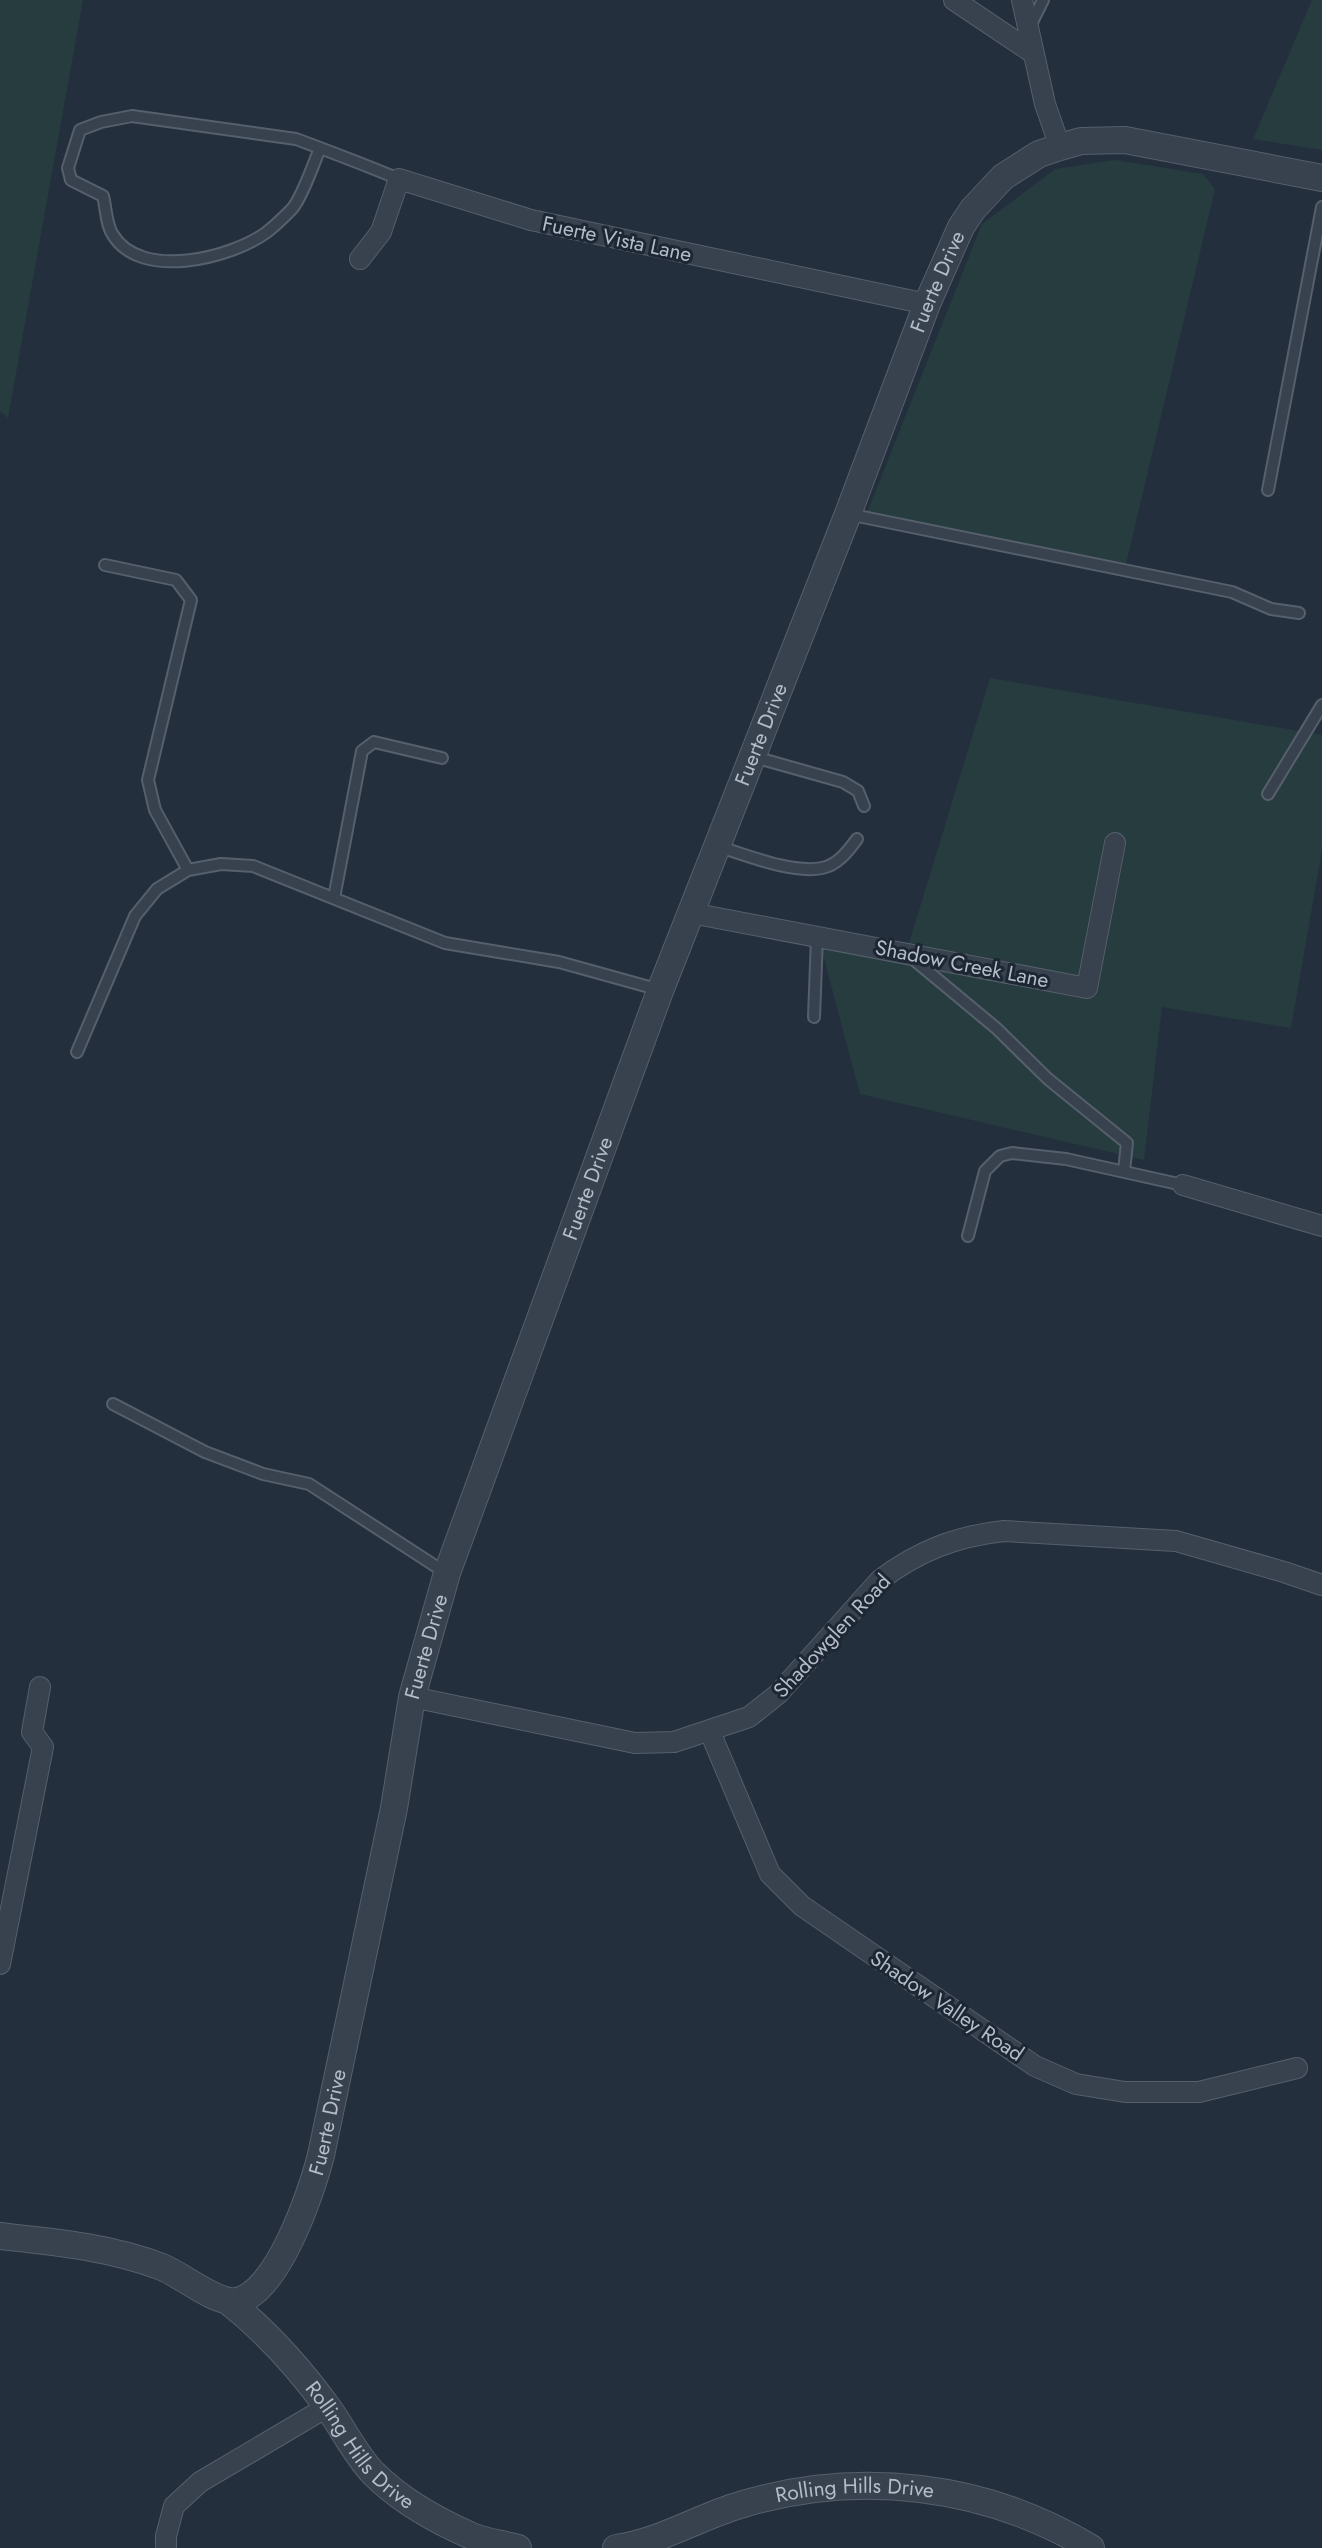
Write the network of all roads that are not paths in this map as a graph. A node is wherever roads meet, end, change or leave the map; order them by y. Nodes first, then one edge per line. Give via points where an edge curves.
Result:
1 (954, 0) edge
2 (1022, 0) edge
3 (1043, 0) edge
4 (1029, 29) junction
5 (1033, 53) junction
6 (1060, 147) junction
7 (320, 148) junction
8 (1322, 178) edge
9 (399, 179) junction
10 (1322, 207) edge
11 (360, 260) dead end
12 (927, 304) junction
13 (1268, 490) dead end
14 (848, 514) junction
15 (105, 565) dead end
16 (1299, 613) dead end
17 (1322, 705) edge
18 (751, 756) junction
19 (442, 758) dead end
20 (1268, 794) dead end
21 (864, 806) dead end
22 (857, 838) dead end
23 (1115, 843) dead end
24 (717, 846) junction
25 (188, 870) junction
26 (334, 898) junction
27 (692, 913) junction
28 (817, 937) junction
29 (906, 953) junction
30 (660, 991) junction
31 (814, 1017) dead end
32 (77, 1052) dead end
33 (1124, 1172) junction
34 (1183, 1185) joint
35 (1322, 1226) edge
36 (968, 1236) dead end
37 (113, 1404) dead end
38 (447, 1573) junction
39 (1322, 1586) edge
40 (40, 1687) dead end
41 (412, 1697) junction
42 (710, 1732) junction
43 (0, 1964) edge
44 (1298, 2068) dead end
45 (0, 2236) edge
46 (229, 2302) junction
47 (327, 2407) junction
48 (166, 2547) edge
49 (518, 2548) edge
50 (616, 2548) edge
51 (1091, 2548) edge

1 - 5 street
2 - 4 street
3 - 4 lane
4 - 5 street
5 - 6 street
6 - 8 street, Fuerte Drive via 1081,141 1125,140
6 - 12 street, Fuerte Drive via 1020,165 986,192 961,227
7 - 7 lane via 296,140 132,116 80,130 68,168 71,180 103,195 112,234 122,246 138,256 182,262 233,249 266,232 293,208
7 - 9 lane
9 - 11 street via 381,232
9 - 12 street, Fuerte Vista Lane via 531,220
10 - 13 lane
12 - 14 street, Fuerte Drive
14 - 16 lane via 1232,592 1271,609
14 - 18 street, Fuerte Drive
15 - 25 lane via 176,580 191,600 148,780 155,810
17 - 20 lane
18 - 21 lane via 843,782 858,791
18 - 24 street, Fuerte Drive
19 - 26 lane via 374,742 362,751
22 - 24 lane via 845,855 823,868 787,866
23 - 29 street, Shadow Creek Lane via 1087,988
24 - 27 street, Fuerte Drive
25 - 26 lane via 221,864 253,866
25 - 32 lane via 157,889 135,916
26 - 30 lane via 445,943 559,962
27 - 28 street, Shadow Creek Lane
27 - 30 street, Fuerte Drive
28 - 29 street, Shadow Creek Lane
28 - 31 lane
29 - 33 lane via 1127,1143
30 - 38 street, Fuerte Drive
33 - 34 lane
33 - 36 lane via 1066,1159 1000,1156 985,1171
34 - 35 street
37 - 38 lane via 205,1452 263,1474 309,1484
38 - 41 street, Fuerte Drive
39 - 42 street, Shadowglen Road via 1176,1541 1004,1531 962,1538 915,1556 889,1574 778,1694 749,1717
40 - 43 street via 33,1732 43,1747
41 - 42 street, Shadowglen Road via 635,1743 674,1742
41 - 46 street, Fuerte Drive via 394,1808 312,2190 274,2269 248,2297
42 - 44 street, Shadow Valley Road via 770,1874 802,1906 1035,2066 1076,2084 1125,2092 1198,2092
45 - 46 street via 71,2243 132,2257 165,2268
46 - 47 street, Rolling Hills Drive via 257,2324
47 - 48 street via 200,2482 174,2506
47 - 49 street, Rolling Hills Drive via 373,2472 403,2498 475,2537
50 - 51 street, Rolling Hills Drive via 654,2539 719,2511 785,2493 891,2486 968,2496 1021,2513

